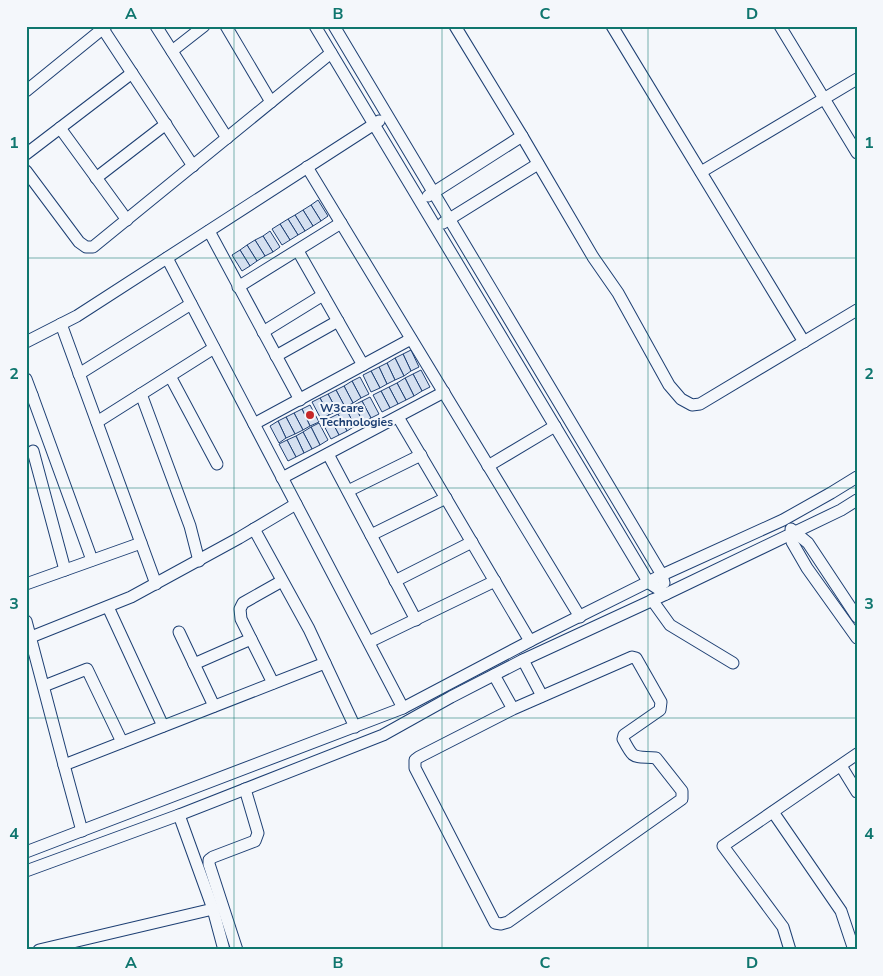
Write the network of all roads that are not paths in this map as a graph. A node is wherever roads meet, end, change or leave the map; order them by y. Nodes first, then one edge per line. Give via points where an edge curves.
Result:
1 (156, 26) edge
2 (204, 26) edge
3 (226, 26) edge
4 (315, 26) edge
5 (334, 26) edge
6 (455, 26) edge
7 (462, 26) edge
8 (612, 26) edge
9 (780, 26) edge
10 (104, 28) edge
11 (466, 45) junction
12 (172, 51) junction
13 (331, 53) junction
14 (132, 73) junction
15 (857, 79) edge
16 (27, 88) edge
17 (824, 98) junction
18 (271, 102) junction
19 (387, 116) junction
20 (166, 124) junction
21 (374, 124) junction
22 (60, 128) junction
23 (522, 136) junction
24 (227, 138) junction
25 (857, 153) edge
26 (26, 154) edge
27 (538, 164) junction
28 (193, 166) junction
29 (307, 167) junction
30 (26, 171) edge
31 (701, 172) junction
32 (96, 178) junction
33 (433, 193) junction
34 (420, 201) junction
35 (449, 219) junction
36 (127, 220) junction
37 (342, 223) junction
38 (436, 228) junction
39 (209, 231) junction
40 (298, 251) junction
41 (167, 258) junction
42 (238, 287) junction
43 (323, 295) junction
44 (191, 304) junction
45 (857, 310) edge
46 (338, 321) junction
47 (61, 324) junction
48 (263, 332) junction
49 (411, 339) junction
50 (26, 342) edge
51 (804, 342) junction
52 (214, 348) junction
53 (276, 356) junction
54 (363, 365) junction
55 (79, 374) junction
56 (170, 376) junction
57 (26, 379) edge
58 (444, 392) junction
59 (141, 394) junction
60 (29, 396) edge
61 (300, 400) junction
62 (398, 417) junction
63 (97, 422) junction
64 (254, 424) junction
65 (555, 426) junction
66 (50, 444) junction
67 (30, 452) edge
68 (328, 454) junction
69 (420, 455) junction
70 (217, 464) dead end
71 (488, 466) junction
72 (857, 477) edge
73 (282, 478) junction
74 (348, 491) junction
75 (446, 498) junction
76 (857, 500) edge
77 (296, 504) junction
78 (783, 520) junction
79 (254, 530) junction
80 (793, 532) junction
81 (371, 535) junction
82 (472, 542) junction
83 (141, 543) junction
84 (92, 560) junction
85 (199, 561) junction
86 (65, 570) junction
87 (662, 575) junction
88 (282, 581) junction
89 (395, 581) junction
90 (495, 581) junction
91 (649, 583) junction
92 (26, 584) edge
93 (156, 584) junction
94 (666, 594) junction
95 (652, 600) junction
96 (108, 607) junction
97 (580, 617) junction
98 (857, 617) edge
99 (416, 620) junction
100 (26, 621) edge
101 (179, 632) dead end
102 (29, 638) edge
103 (857, 638) edge
104 (251, 639) junction
105 (530, 641) junction
106 (369, 642) junction
107 (523, 660) junction
108 (734, 663) dead end
109 (194, 664) junction
110 (325, 664) junction
111 (494, 675) junction
112 (273, 683) junction
113 (44, 686) junction
114 (542, 696) junction
115 (214, 706) junction
116 (403, 708) junction
117 (513, 709) junction
118 (163, 726) junction
119 (356, 727) junction
120 (122, 742) junction
121 (857, 754) edge
122 (64, 765) junction
123 (840, 766) junction
124 (245, 789) junction
125 (857, 792) edge
126 (773, 812) junction
127 (179, 815) junction
128 (82, 831) junction
129 (26, 852) edge
130 (26, 871) edge
131 (213, 909) junction
132 (40, 950) edge
133 (224, 950) edge
134 (236, 950) edge
135 (790, 950) edge
136 (854, 950) edge

1 - 12 street
2 - 12 street
3 - 18 street
4 - 13 street
5 - 19 street
6 - 11 street
7 - 11 street
8 - 31 street
9 - 17 street
10 - 14 street
10 - 16 street
11 - 23 street
12 - 24 street
13 - 18 street
13 - 21 street
14 - 20 street
14 - 22 street
15 - 17 street
17 - 25 street
17 - 31 street
18 - 24 street
19 - 21 street
19 - 33 street
20 - 28 street
20 - 32 street
21 - 29 street
21 - 34 street
22 - 26 street
22 - 32 street
23 - 27 street
23 - 33 street
24 - 28 street
27 - 35 street
27 - 51 street via 618,293 669,385 681,399 692,405 700,404
28 - 36 street
29 - 37 street
29 - 39 street
30 - 36 street via 86,247 93,247
31 - 51 street
32 - 36 street
33 - 34 street
33 - 35 street
34 - 38 street
35 - 38 street
35 - 87 street
37 - 40 street
37 - 49 street
38 - 65 street
39 - 41 street
39 - 42 street
40 - 42 street
40 - 43 street
41 - 44 street
41 - 47 street
42 - 48 street
43 - 46 street
43 - 48 street
44 - 52 street
44 - 55 street
45 - 51 street
46 - 53 street
46 - 54 street
47 - 50 street
47 - 55 street
48 - 53 street
49 - 54 street
49 - 58 street
52 - 56 street
52 - 64 street
53 - 61 street
54 - 61 street
55 - 63 street
56 - 59 street
56 - 70 street
57 - 60 street
58 - 62 street
58 - 71 street
59 - 63 street
59 - 85 street via 190,526
60 - 66 street
61 - 64 street
62 - 68 street
62 - 69 street
63 - 83 street
64 - 73 street
65 - 71 street
65 - 91 street
66 - 67 street
66 - 84 street
67 - 86 street
68 - 73 street
68 - 74 street
69 - 74 street
69 - 75 street
71 - 97 street
72 - 78 street
73 - 77 street
74 - 81 street
75 - 81 street
75 - 82 street
76 - 80 street
77 - 79 street
77 - 106 street
78 - 80 street
78 - 87 street
79 - 85 street
79 - 88 street
80 - 94 street
80 - 98 street via 808,543
80 - 103 street via 792,542 807,568
81 - 89 street
82 - 89 street
82 - 90 street
83 - 84 street
83 - 93 street
84 - 86 street
85 - 93 street
86 - 92 street
87 - 91 street
87 - 94 street
88 - 104 street via 243,603 241,619
88 - 110 street
89 - 99 street
90 - 99 street
90 - 105 street
91 - 94 street
91 - 97 street
93 - 96 street
94 - 95 street
95 - 107 street
95 - 108 street via 670,625
96 - 102 street
96 - 118 street
97 - 105 street
99 - 106 street
100 - 102 street
101 - 109 street
102 - 113 street
104 - 109 street
104 - 112 street
105 - 116 street
106 - 116 street
107 - 111 street
107 - 114 street
109 - 115 street
110 - 112 street
110 - 119 street
111 - 117 street
111 - 124 street via 383,735
112 - 115 street
113 - 120 street via 87,669
113 - 122 street
114 - 117 street
114 - 117 street via 632,656 636,658 662,706 624,734 623,739 631,754 656,758 682,791 682,799 501,924 495,922 414,768 415,760
115 - 118 street
116 - 119 street
118 - 120 street
119 - 128 street
120 - 122 street
121 - 123 street
122 - 128 street
123 - 125 street
123 - 126 street
124 - 127 street
124 - 134 street via 257,837 255,841 212,858 208,864
126 - 135 street via 723,846 783,927
126 - 136 street via 841,911
127 - 130 street
127 - 131 street
128 - 129 street
131 - 132 street
131 - 133 street

